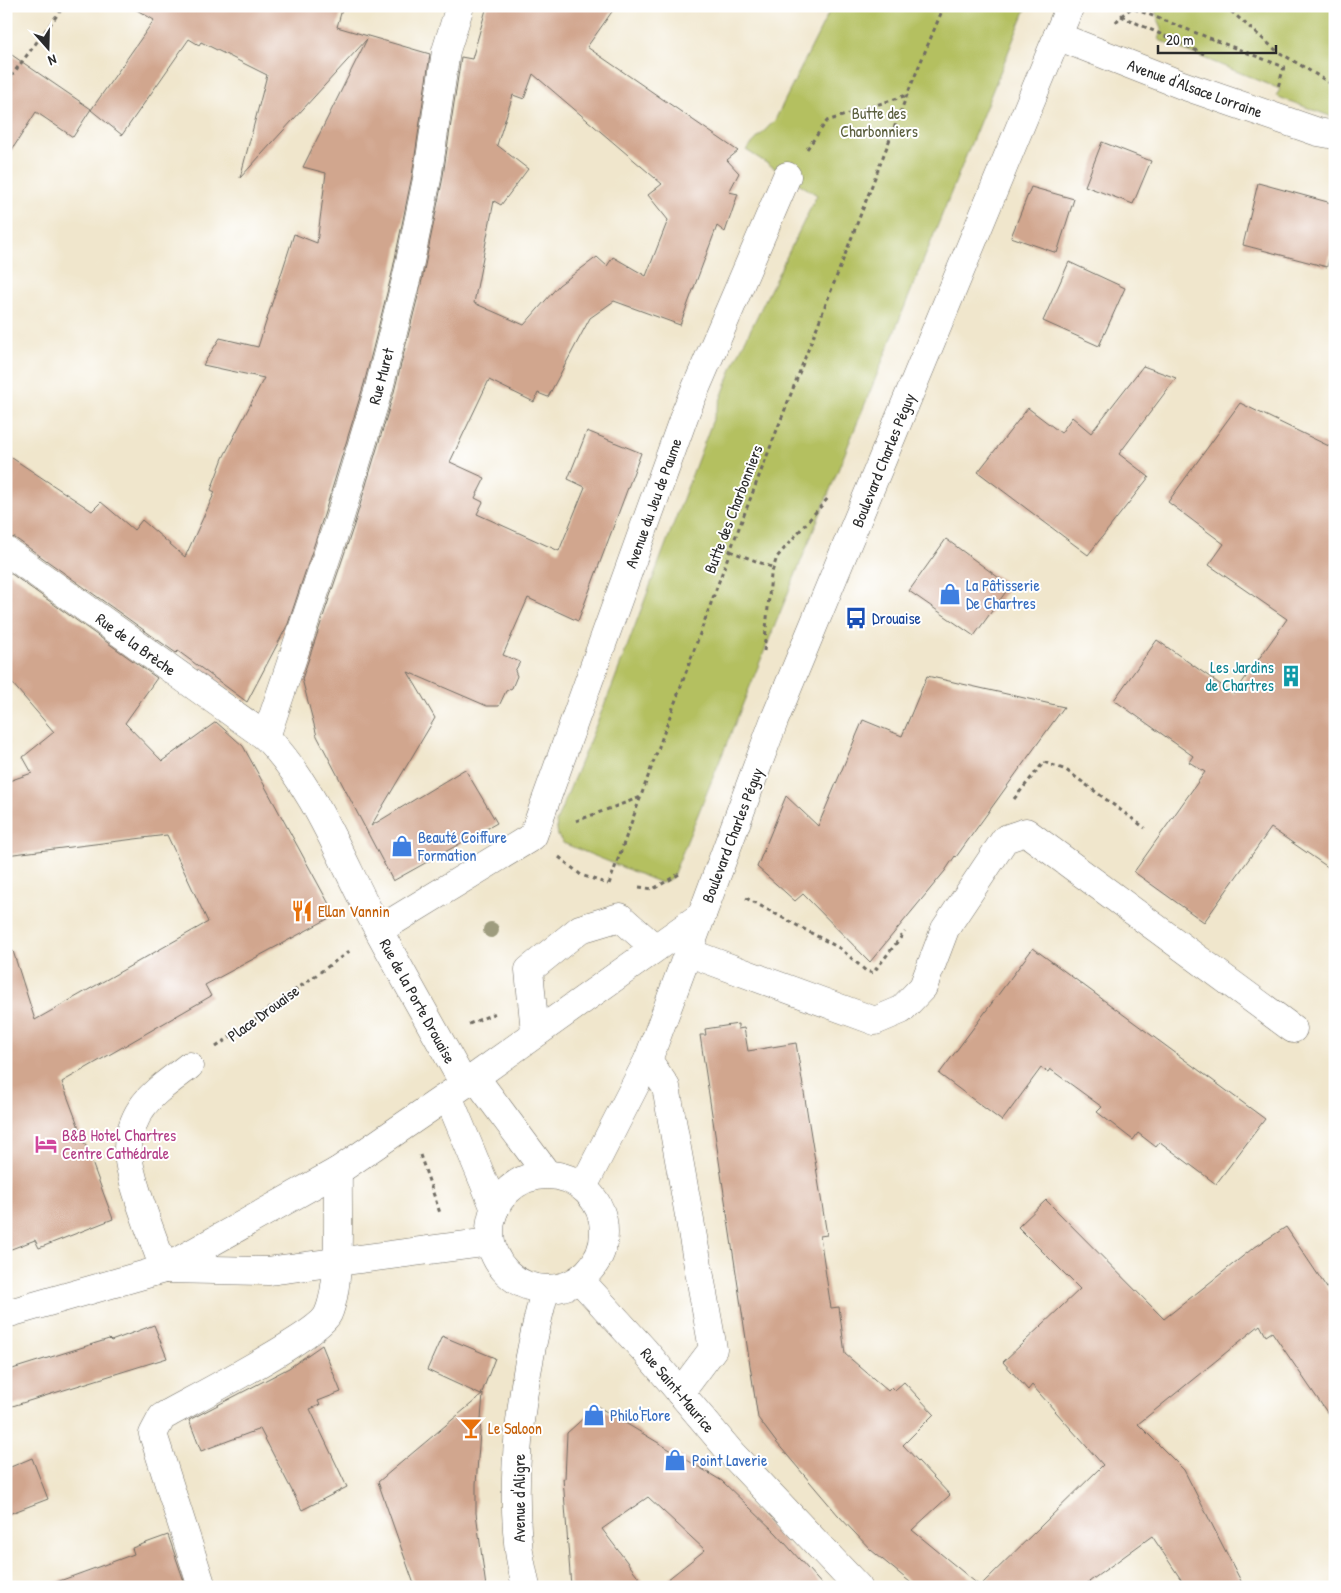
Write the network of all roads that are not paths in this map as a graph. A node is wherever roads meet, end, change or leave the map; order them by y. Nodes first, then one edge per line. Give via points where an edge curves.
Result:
1 (1070, 6) edge
2 (458, 7) edge
3 (1058, 36) junction
4 (1335, 135) edge
5 (787, 176) road end
6 (6, 551) edge
7 (266, 737) junction
8 (702, 915) junction
9 (379, 930) junction
10 (655, 948) junction
11 (687, 952) junction
12 (1293, 1029) dead end
13 (535, 1032) junction
14 (648, 1060) junction
15 (189, 1066) road end
16 (462, 1086) junction
17 (338, 1170) junction
18 (547, 1174) junction
19 (583, 1187) junction
20 (495, 1209) junction
21 (490, 1242) junction
22 (336, 1262) junction
23 (164, 1269) junction
24 (580, 1280) junction
25 (545, 1290) junction
26 (6, 1314) edge
27 (680, 1393) junction
28 (856, 1586) edge
29 (202, 1587) edge
30 (526, 1587) edge

1 - 3 street, Boulevard Charles Péguy
2 - 7 street, Rue Muret via 446,51 427,179 407,276 378,388 339,520
3 - 4 street, Avenue d'Alsace Lorraine via 1182,86
3 - 8 street, Boulevard Charles Péguy via 774,722
5 - 9 street, Avenue du Jeu de Paume via 686,411 534,836
6 - 7 street, Rue de la Brèche
7 - 9 street, Rue de la Porte Drouaise via 286,759 308,794
8 - 10 street
8 - 11 street, Boulevard Charles Péguy
9 - 16 street, Rue de la Porte Drouaise
10 - 13 street
10 - 13 street via 620,917 580,929 528,970
11 - 12 street via 875,1021 901,1010 923,987 945,929 1005,839 1026,832
11 - 14 street, Boulevard Charles Péguy
13 - 16 street
14 - 19 street, Boulevard Charles Péguy
14 - 27 street via 666,1087 713,1349
15 - 23 street via 141,1109 128,1149 136,1187
16 - 17 street
16 - 18 street
16 - 20 street
17 - 22 street
17 - 23 street
18 - 19 street via 566,1178
18 - 20 street via 516,1184 503,1195
19 - 24 street via 603,1216 605,1234 602,1252
20 - 21 street via 490,1225
21 - 22 street
21 - 25 street via 506,1273 520,1283
22 - 23 street via 268,1271
22 - 29 street via 335,1295 328,1316 303,1337 162,1418 153,1434
23 - 26 street
24 - 25 street via 563,1288
24 - 27 street, Rue Saint-Maurice
25 - 30 street, Avenue d'Aligre via 527,1364 516,1469 518,1543
27 - 28 street, Rue Saint-Maurice via 733,1455

